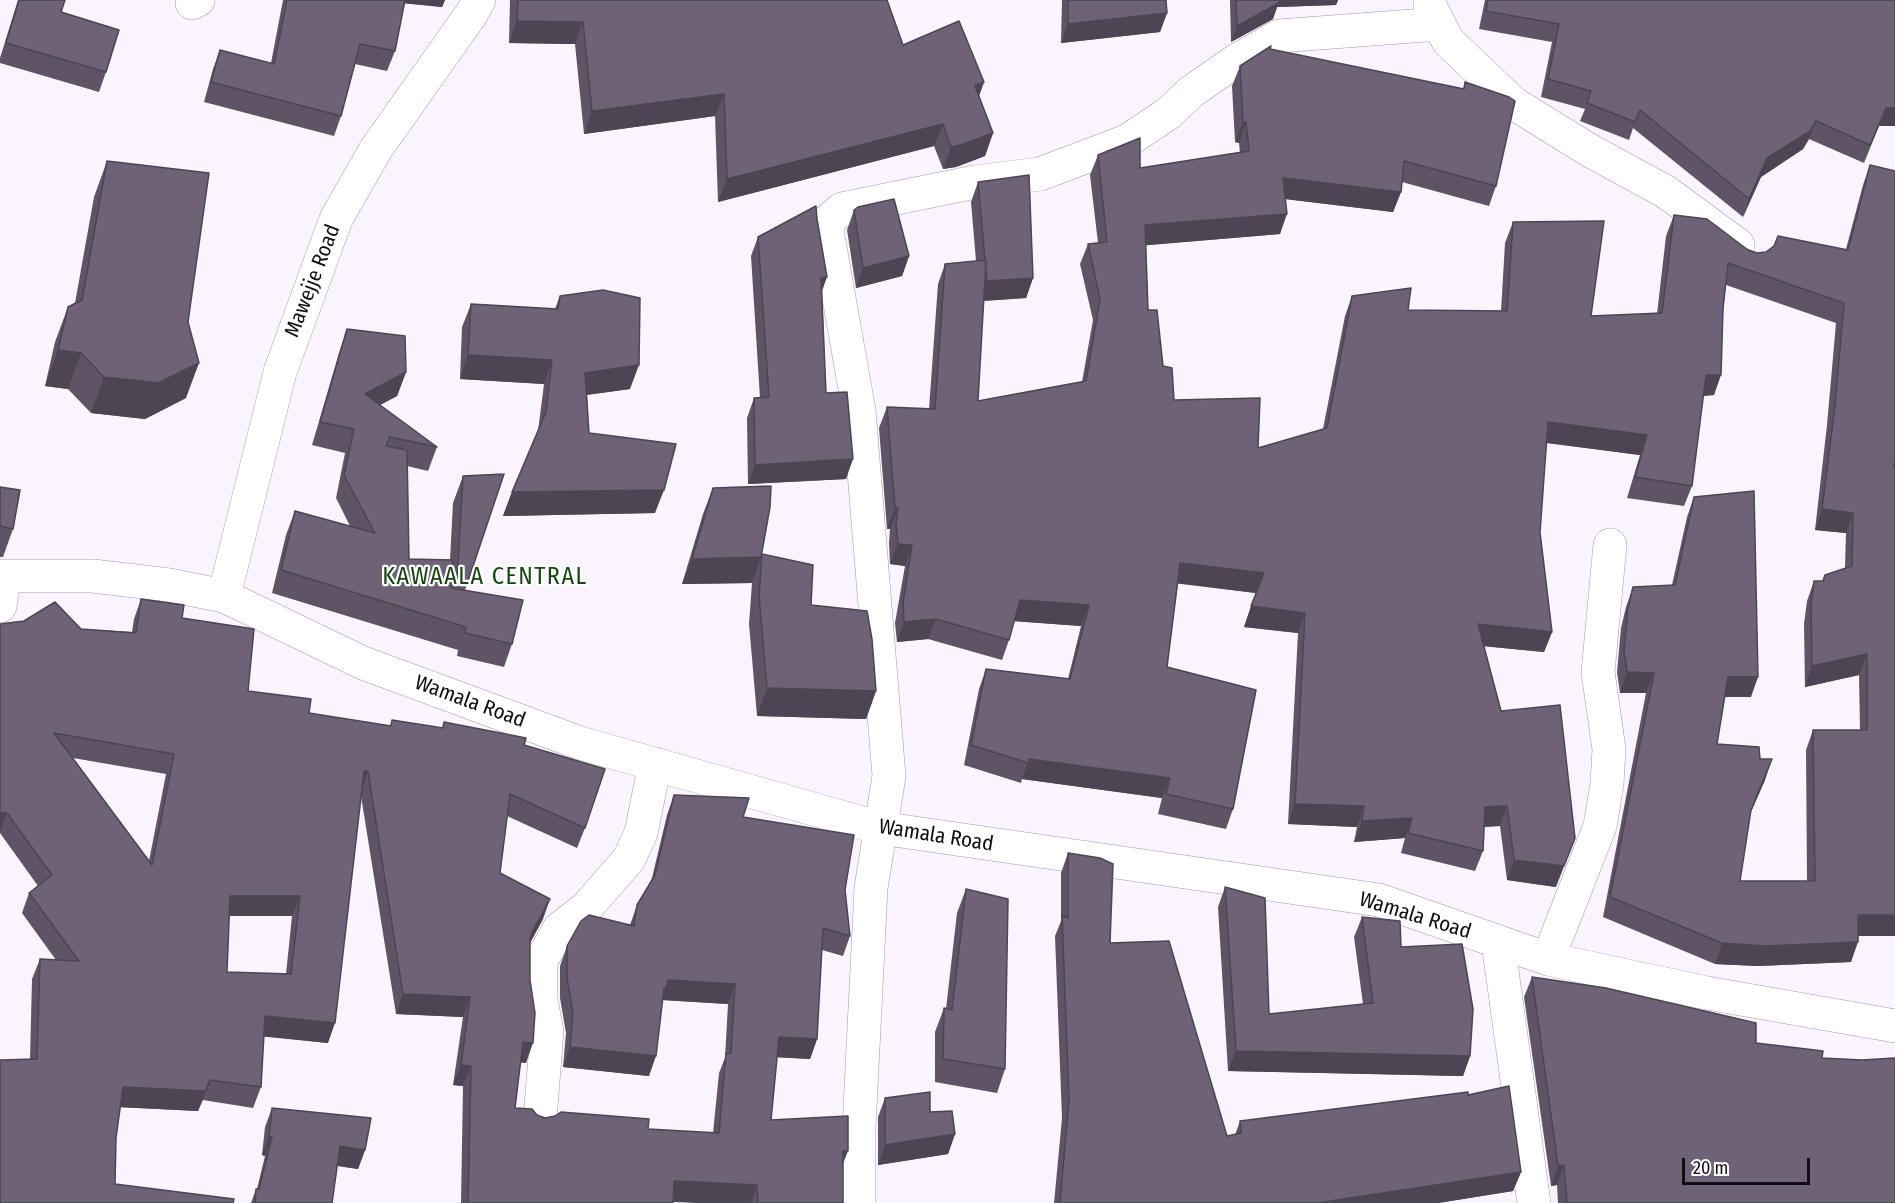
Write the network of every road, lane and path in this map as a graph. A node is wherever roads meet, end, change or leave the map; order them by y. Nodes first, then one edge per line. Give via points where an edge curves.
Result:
1 (479, 0) edge
2 (1435, 12) edge
3 (1752, 255) edge
4 (1610, 544) dead end
5 (1, 586) edge
6 (224, 596) junction
7 (655, 764) junction
8 (880, 828) junction
9 (1498, 942) junction
10 (1548, 959) junction
11 (1895, 1026) edge
12 (540, 1119) edge
13 (859, 1203) edge
14 (1534, 1203) edge

1 - 6 street, Mawejje Road via 376,149 336,219 280,372
2 - 3 street via 1448,41 1513,104 1666,192
2 - 8 street via 1279,36 1234,62 1127,141 1040,174 975,182 842,209 828,221 859,411 889,776
4 - 10 street via 1598,672 1609,749 1607,784 1600,826
5 - 6 street, Wamala Road via 93,576
6 - 7 street, Wamala Road via 363,663 580,743
7 - 8 street, Wamala Road
7 - 12 street via 641,833 629,859 586,908 559,929 541,961 541,1000 547,1032
8 - 9 street, Wamala Road via 1379,900
8 - 13 street via 871,888
9 - 10 street, Wamala Road
9 - 14 street
10 - 11 street, Wamala Road via 1707,993

